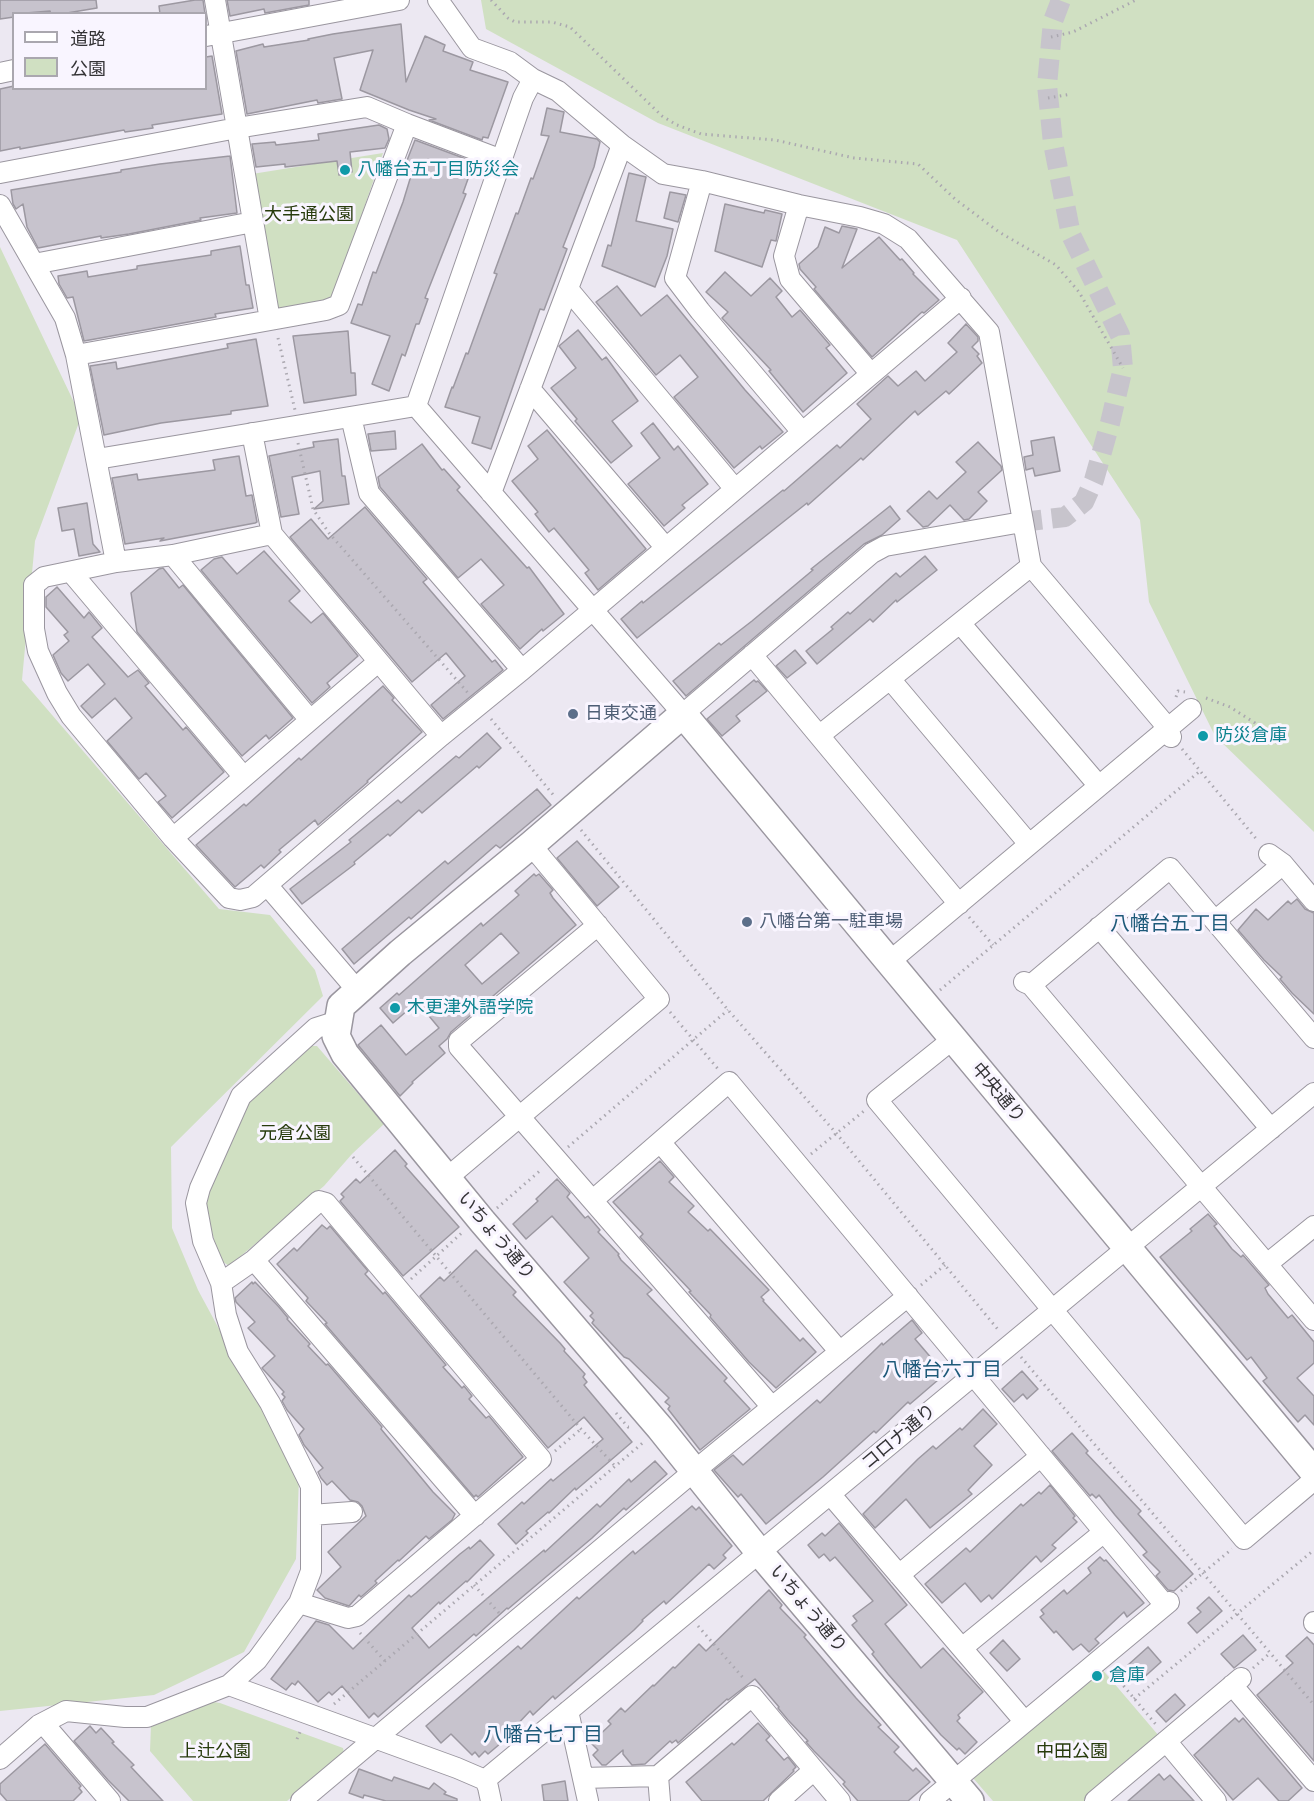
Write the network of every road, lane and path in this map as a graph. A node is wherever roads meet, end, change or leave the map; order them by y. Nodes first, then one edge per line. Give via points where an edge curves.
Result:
1 (215, 0) edge
2 (399, 0) edge
3 (438, 0) edge
4 (491, 0) edge
5 (1136, 0) edge
6 (213, 35) edge
7 (1051, 37) dead end
8 (533, 79) junction
9 (1071, 94) dead end
10 (1048, 98) dead end
11 (407, 124) junction
12 (237, 128) junction
13 (622, 144) junction
14 (502, 160) junction
15 (0, 173) edge
16 (702, 180) junction
17 (0, 205) edge
18 (799, 205) junction
19 (253, 222) junction
20 (34, 264) junction
21 (568, 289) junction
22 (961, 298) junction
23 (272, 320) junction
24 (76, 355) junction
25 (1123, 368) dead end
26 (871, 374) junction
27 (530, 389) junction
28 (416, 406) junction
29 (351, 417) junction
30 (295, 426) junction
31 (802, 432) junction
32 (252, 433) junction
33 (97, 459) junction
34 (735, 489) junction
35 (491, 493) junction
36 (1022, 522) junction
37 (272, 534) junction
38 (666, 548) junction
39 (172, 555) junction
40 (116, 562) junction
41 (1031, 566) junction
42 (71, 572) junction
43 (594, 609) junction
44 (960, 623) junction
45 (753, 655) junction
46 (378, 662) junction
47 (522, 670) junction
48 (890, 679) junction
49 (1196, 700) junction
50 (477, 704) junction
51 (682, 714) junction
52 (310, 720) junction
53 (1169, 732) junction
54 (820, 735) junction
55 (441, 736) junction
56 (1279, 745) dead end
57 (1200, 771) junction
58 (243, 776) junction
59 (1099, 786) junction
60 (559, 802) dead end
61 (577, 825) dead end
62 (173, 838) junction
63 (1029, 844) junction
64 (531, 845) junction
65 (1276, 859) junction
66 (267, 885) junction
67 (1314, 901) edge
68 (959, 904) junction
69 (1215, 921) junction
70 (598, 926) junction
71 (1099, 927) junction
72 (993, 945) junction
73 (889, 962) junction
74 (357, 990) junction
75 (933, 996) dead end
76 (660, 999) junction
77 (728, 1010) junction
78 (338, 1021) junction
79 (1314, 1038) edge
80 (693, 1039) junction
81 (953, 1039) junction
82 (729, 1083) junction
83 (1314, 1093) edge
84 (877, 1100) junction
85 (519, 1116) junction
86 (1271, 1129) junction
87 (836, 1133) junction
88 (660, 1142) junction
89 (353, 1157) dead end
90 (556, 1158) junction
91 (798, 1164) junction
92 (447, 1178) junction
93 (1202, 1186) junction
94 (593, 1200) junction
95 (474, 1225) junction
96 (1314, 1226) edge
97 (1128, 1247) junction
98 (254, 1260) junction
99 (1267, 1264) junction
100 (945, 1265) junction
101 (221, 1283) junction
102 (405, 1284) dead end
103 (908, 1296) junction
104 (1053, 1310) junction
105 (1314, 1320) edge
106 (1010, 1345) junction
107 (840, 1352) junction
108 (974, 1374) junction
109 (772, 1407) junction
110 (581, 1429) junction
111 (648, 1438) dead end
112 (549, 1456) dead end
113 (1041, 1456) junction
114 (615, 1466) junction
115 (693, 1472) junction
116 (1314, 1472) edge
117 (1314, 1480) edge
118 (830, 1494) junction
119 (352, 1512) dead end
120 (311, 1515) junction
121 (475, 1516) junction
122 (1104, 1532) junction
123 (1244, 1539) junction
124 (1314, 1550) edge
125 (760, 1553) junction
126 (1203, 1574) junction
127 (899, 1575) junction
128 (474, 1585) junction
129 (298, 1603) junction
130 (1167, 1604) junction
131 (1238, 1613) junction
132 (506, 1620) dead end
133 (696, 1623) dead end
134 (355, 1627) dead end
135 (962, 1648) junction
136 (385, 1661) junction
137 (1103, 1663) junction
138 (229, 1685) junction
139 (750, 1686) dead end
140 (1134, 1699) junction
141 (1314, 1705) edge
142 (332, 1706) dead end
143 (568, 1711) junction
144 (1025, 1722) junction
145 (44, 1723) junction
146 (300, 1732) dead end
147 (297, 1739) dead end
148 (376, 1740) junction
149 (1167, 1740) junction
150 (1070, 1753) dead end
151 (0, 1759) edge
152 (1062, 1760) dead end
153 (814, 1770) junction
154 (658, 1776) junction
155 (583, 1778) junction
156 (485, 1780) junction
157 (1314, 1782) edge
158 (961, 1791) edge
159 (1097, 1800) edge
160 (110, 1801) edge
161 (301, 1801) edge
162 (491, 1801) edge
163 (588, 1801) edge
164 (660, 1801) edge
165 (779, 1801) edge
166 (840, 1801) edge
167 (930, 1801) edge
168 (1216, 1801) edge

1 - 6 street
2 - 6 street
3 - 8 street via 472,48 510,62
4 - 25 path via 515,22 552,22 570,27 662,116 677,125 701,134 775,140 854,158 918,164 955,199 999,232 1056,265 1079,292
5 - 7 path via 1073,32
6 - 12 street
8 - 13 street via 558,91
8 - 14 street
9 - 10 path
11 - 12 street via 367,107
11 - 14 street
11 - 23 street via 339,305
12 - 15 street
12 - 19 street
13 - 16 street via 663,174
13 - 21 street
14 - 28 street
16 - 18 street
16 - 31 street via 675,278
17 - 20 street
18 - 22 street via 884,224 908,239
18 - 26 street via 784,255 790,279
19 - 20 street
19 - 23 street
20 - 24 street via 65,318
21 - 27 street
21 - 34 street
22 - 26 street
22 - 36 street via 989,332
23 - 24 street
23 - 30 path
24 - 33 street
26 - 31 street
27 - 35 street
27 - 38 street
28 - 29 street
28 - 35 street
29 - 30 street
29 - 47 street via 369,493
30 - 32 street
30 - 50 path via 313,509 329,533
31 - 34 street
32 - 33 street
32 - 37 street
33 - 40 street
34 - 38 street
35 - 43 street
36 - 41 street
36 - 45 street via 885,546
37 - 39 street
37 - 46 street
38 - 43 street
39 - 40 street
39 - 52 street
40 - 42 street
41 - 44 street
41 - 53 street
42 - 58 street
42 - 62 street via 44,577 34,585 38,651 71,716
43 - 47 street
43 - 51 street
44 - 48 street
44 - 59 street
45 - 51 street
45 - 54 street
46 - 52 street
46 - 55 street
47 - 50 street
48 - 54 street
48 - 63 street
49 - 53 street
49 - 53 path via 1178,691
49 - 56 path via 1230,707
50 - 55 street
50 - 60 path
51 - 64 street
51 - 73 street, 中央通り
52 - 58 street
53 - 57 path
53 - 59 street
54 - 68 street
55 - 66 street
57 - 65 path
57 - 72 path
58 - 62 street
59 - 63 street
61 - 77 path
62 - 66 street via 229,898 253,897
63 - 68 street
64 - 70 street
64 - 74 street
65 - 67 street
65 - 69 street
66 - 74 street
68 - 72 path
68 - 73 street
69 - 71 street via 1170,868
69 - 79 street
70 - 76 street
70 - 85 street via 459,1041 459,1047
71 - 86 street
71 - 93 street via 1028,983
72 - 75 path
73 - 81 street, 中央通り
74 - 78 street via 341,1006
76 - 80 path
76 - 85 street
77 - 80 path
77 - 87 path
78 - 92 street, いちょう通り via 336,1036 345,1054
78 - 101 street via 316,1028 241,1095 222,1136 196,1203 203,1241
80 - 82 path
80 - 90 path
81 - 84 street
81 - 97 street, 中央通り
82 - 88 street
82 - 91 street
83 - 86 street, コロナ通り
84 - 87 path
84 - 104 street
85 - 90 street
85 - 92 street
86 - 93 street, コロナ通り
87 - 91 path
87 - 100 path
88 - 94 street
88 - 107 street
89 - 110 path
90 - 94 street
90 - 95 path
91 - 103 street
92 - 95 street, いちょう通り
93 - 97 street, コロナ通り
93 - 99 street
94 - 109 street
95 - 102 path
95 - 115 street, いちょう通り via 652,1419
96 - 99 street
97 - 104 street, コロナ通り
97 - 116 street, 中央通り
98 - 101 street
98 - 121 street
98 - 121 street via 319,1201 326,1203 541,1459
99 - 105 street
100 - 103 path
100 - 106 path
101 - 120 street via 238,1352 270,1403 311,1486
103 - 107 street
103 - 108 street
104 - 106 street, コロナ通り
104 - 123 street
106 - 108 street, コロナ通り
106 - 126 path
107 - 109 street
108 - 113 street
108 - 118 street, コロナ通り
109 - 115 street
110 - 112 path
110 - 114 path
111 - 114 path
113 - 122 street
113 - 127 street
114 - 128 path
115 - 125 street, いちょう通り
115 - 148 street
117 - 123 street
118 - 125 street, コロナ通り
118 - 127 street
119 - 120 street
120 - 129 street via 311,1571
121 - 129 street via 357,1616 348,1618
122 - 130 street
122 - 135 street
123 - 126 path
124 - 131 path
125 - 143 street, コロナ通り
125 - 158 street, いちょう通り
126 - 130 path
126 - 131 path
127 - 135 street
128 - 132 path
128 - 136 path
129 - 138 street via 257,1660
130 - 137 street
131 - 140 path
131 - 141 path
133 - 139 path
134 - 136 path
135 - 144 street
136 - 142 path
137 - 140 path
137 - 144 street
138 - 145 street via 147,1717 66,1711
138 - 148 street
140 - 149 path
143 - 155 street
143 - 156 street, コロナ通り
144 - 158 street
145 - 151 street
145 - 160 street
146 - 147 path
148 - 156 street
148 - 161 street
149 - 157 street via 1236,1682
149 - 159 street
149 - 168 street
150 - 152 path
153 - 154 street via 752,1696
153 - 165 street
153 - 166 street
154 - 155 street
154 - 164 street
155 - 163 street
156 - 162 street
158 - 167 street

